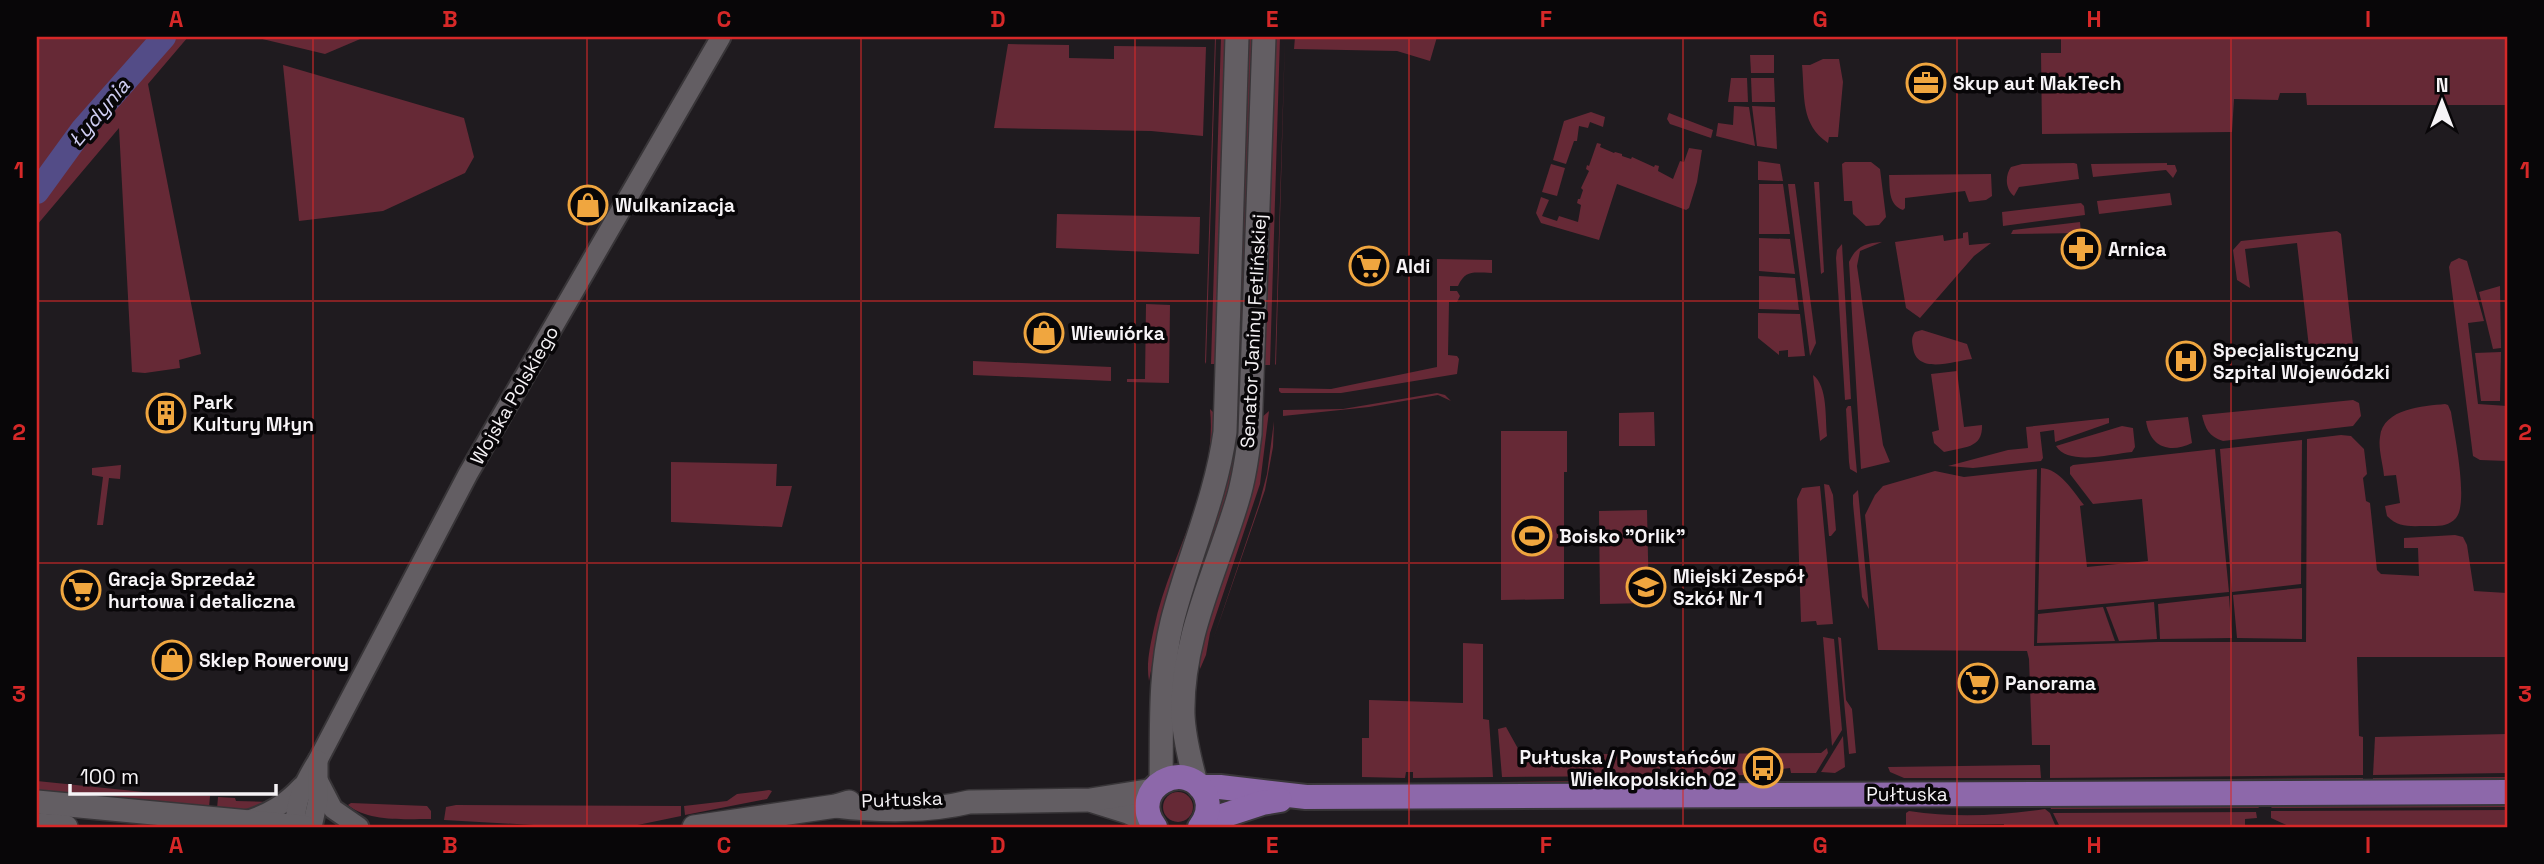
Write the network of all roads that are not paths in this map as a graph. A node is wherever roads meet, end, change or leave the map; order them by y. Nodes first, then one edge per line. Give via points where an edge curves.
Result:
1 (721, 37) edge
2 (1237, 37) edge
3 (1264, 37) edge
4 (310, 783) junction
5 (1198, 785) junction
6 (1157, 786) junction
7 (2507, 792) edge
8 (1306, 797) junction
9 (1090, 800) junction
10 (37, 802) edge
11 (244, 821) junction
12 (37, 825) edge
13 (718, 825) edge
14 (1154, 825) edge
15 (1202, 825) edge
16 (66, 827) edge
17 (301, 827) edge
18 (359, 827) edge
19 (694, 827) edge

1 - 4 street, Wojska Polskiego via 468,474
2 - 6 main road, Senator Janiny Fetlińskiej via 1225,432 1220,464 1172,622 1164,666
3 - 5 main road, Senator Janiny Fetlińskiej via 1250,434 1239,494 1193,631 1186,667 1183,715
4 - 11 street via 281,806
4 - 17 street, Wojska Polskiego via 295,810
4 - 18 street
5 - 6 main road, Pułtuska via 1183,777
5 - 8 main road, Pułtuska
5 - 15 main road via 1207,800
6 - 9 main road, Pułtuska
6 - 14 main road via 1148,803
7 - 8 main road, Pułtuska
8 - 15 main road, Pułtuska via 1262,803
9 - 13 main road, Pułtuska via 969,802 951,797 864,797 836,806
9 - 14 main road, Pułtuska via 1128,811
10 - 11 main road
11 - 17 main road
12 - 16 main road
13 - 19 main road, Pułtuska

